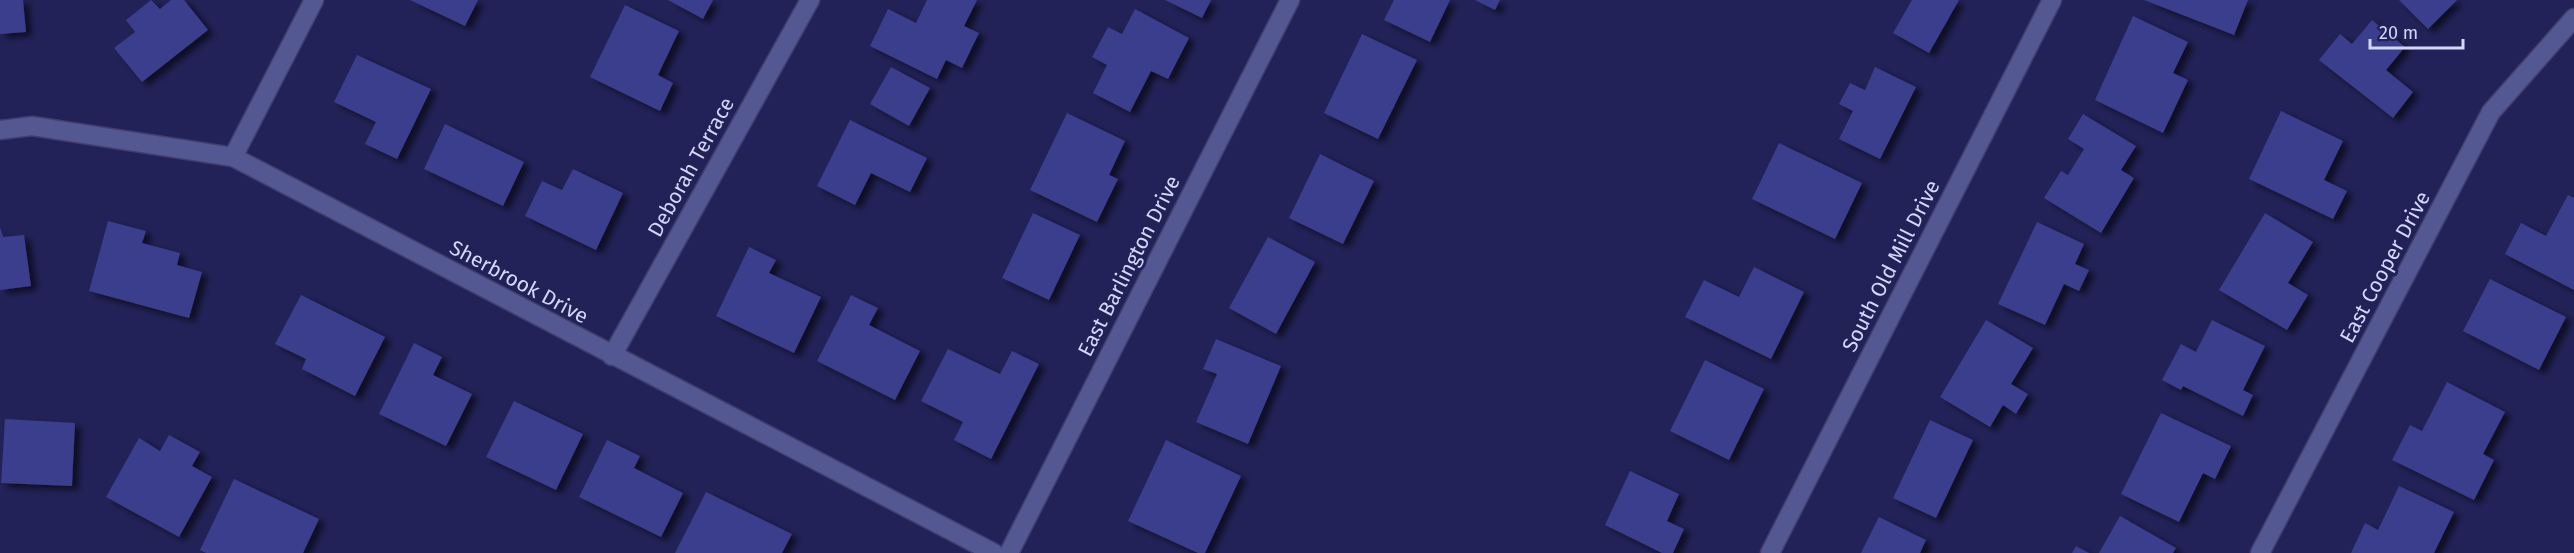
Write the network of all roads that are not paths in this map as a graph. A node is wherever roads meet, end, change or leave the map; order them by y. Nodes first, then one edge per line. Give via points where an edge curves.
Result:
1 (315, 0) edge
2 (810, 0) edge
3 (1290, 0) edge
4 (2052, 0) edge
5 (2574, 18) edge
6 (0, 130) edge
7 (233, 157) junction
8 (612, 356) junction
9 (993, 553) edge
10 (1009, 553) edge
11 (1770, 553) edge
12 (2260, 553) edge

1 - 7 street
2 - 8 street, Deborah Terrace
3 - 10 street, East Barlington Drive
4 - 11 street, South Old Mill Drive
5 - 12 street, East Cooper Drive via 2492,112
6 - 7 street, Sherbrook Drive via 32,126
7 - 8 street, Sherbrook Drive
8 - 9 street, Sherbrook Drive

